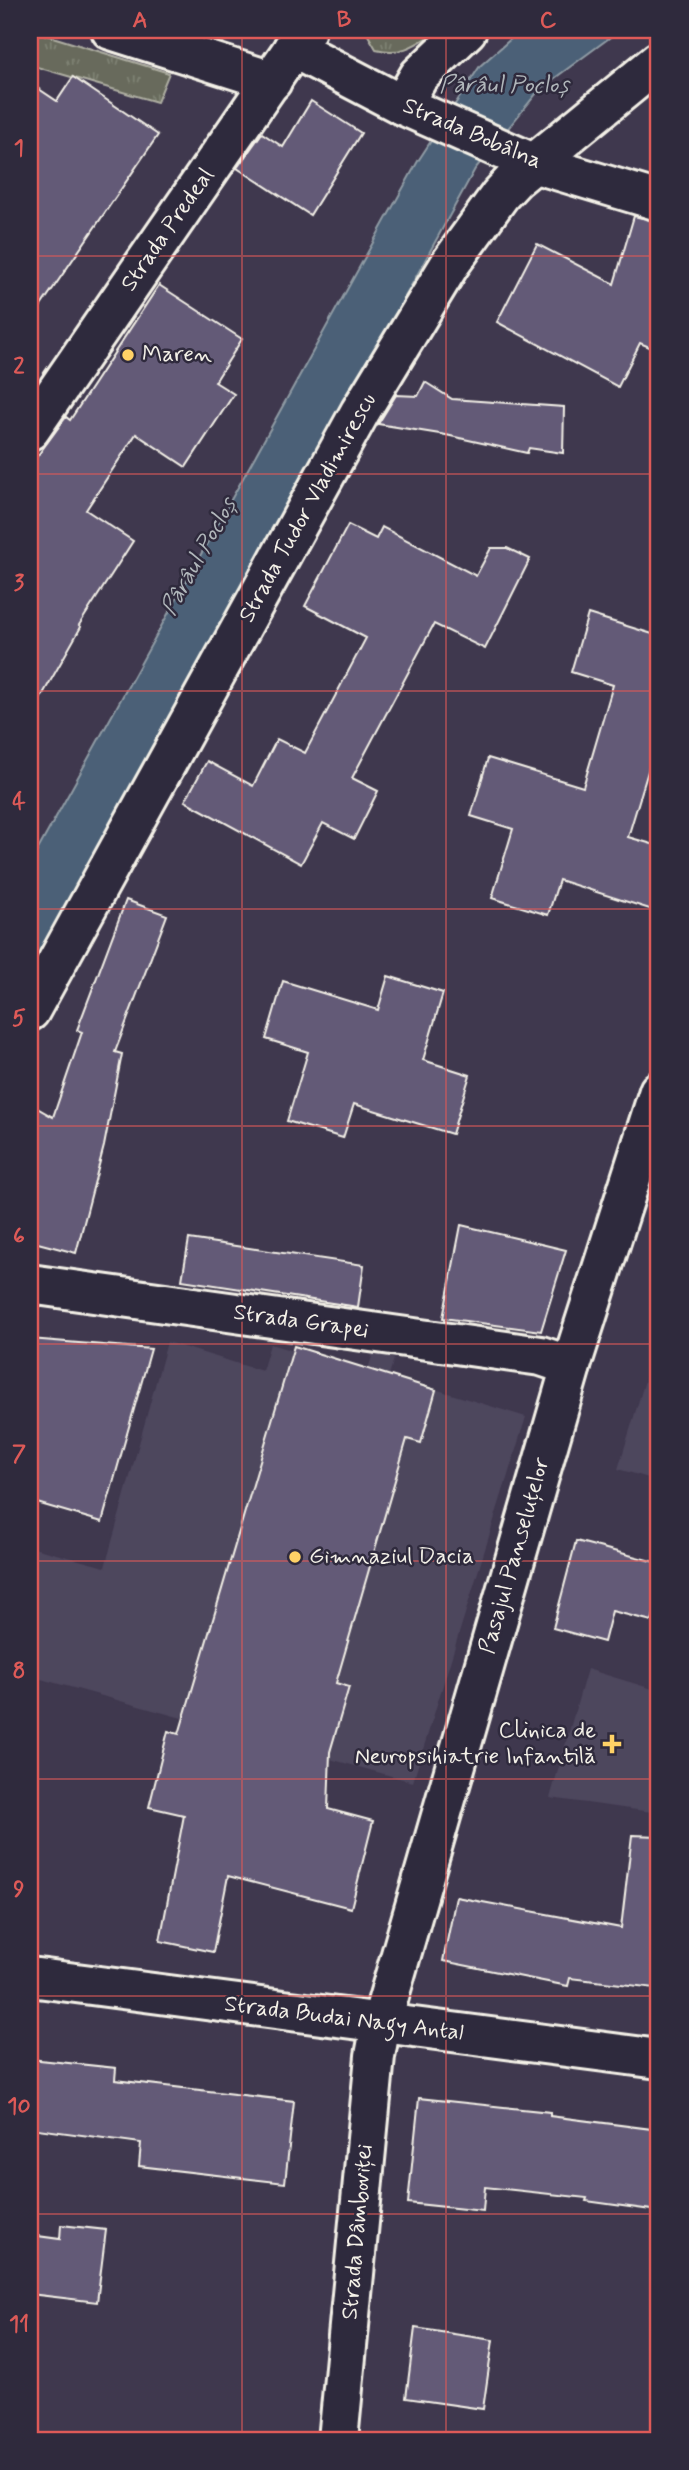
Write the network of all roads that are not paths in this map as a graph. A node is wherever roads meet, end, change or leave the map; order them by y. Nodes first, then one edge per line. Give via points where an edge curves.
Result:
1 (111, 30) edge
2 (467, 30) edge
3 (299, 39) edge
4 (659, 61) edge
5 (272, 81) junction
6 (402, 105) junction
7 (522, 157) junction
8 (659, 201) edge
9 (30, 430) edge
10 (30, 1011) edge
11 (659, 1091) edge
12 (30, 1284) edge
13 (571, 1366) junction
14 (30, 1977) edge
15 (381, 2024) junction
16 (659, 2059) edge
17 (338, 2440) edge

1 - 5 street
2 - 6 street via 419,76
3 - 5 street, Strada Predeal
3 - 6 street, Strada Bobâlna
4 - 7 street, Strada Tudor Vladimirescu
5 - 9 street, Strada Predeal
6 - 7 street, Strada Bobâlna
7 - 8 street, Strada Bobâlna
7 - 10 street, Strada Tudor Vladimirescu via 367,401
11 - 13 street, Pasajul Panseluțelor
12 - 13 street, Strada Grapei via 541,1356
13 - 15 street, Pasajul Panseluțelor
14 - 15 street, Strada Budai Nagy Antal
15 - 16 street, Strada Budai Nagy Antal
15 - 17 street, Strada Dâmboviței via 374,2056

